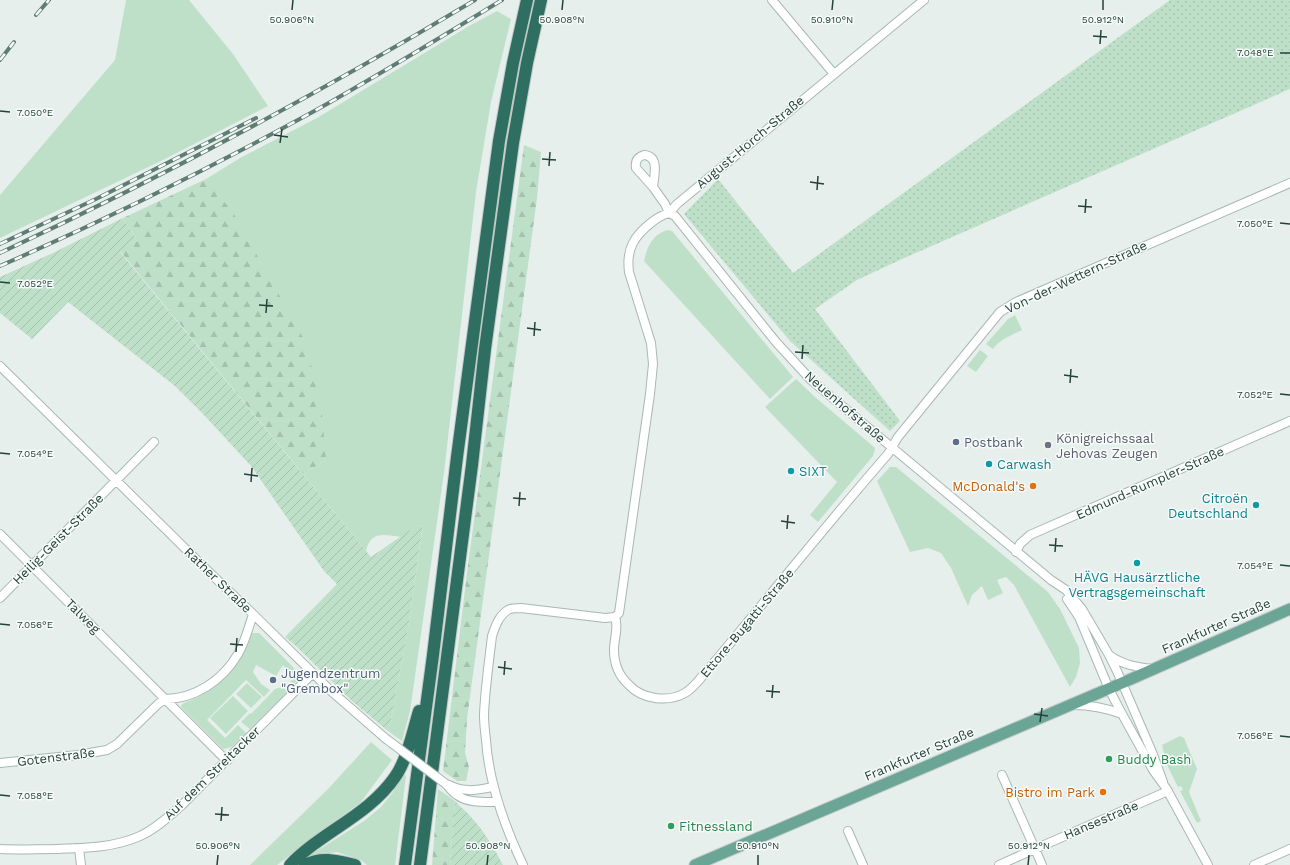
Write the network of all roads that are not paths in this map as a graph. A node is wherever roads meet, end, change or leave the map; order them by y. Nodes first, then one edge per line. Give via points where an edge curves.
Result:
1 (527, 0) edge
2 (541, 0) edge
3 (772, 0) edge
4 (924, 0) edge
5 (834, 74) junction
6 (1290, 183) edge
7 (653, 187) dead end
8 (668, 213) junction
9 (0, 366) edge
10 (1290, 421) edge
11 (154, 442) dead end
12 (892, 448) junction
13 (116, 480) junction
14 (0, 534) edge
15 (1016, 552) junction
16 (32, 565) junction
17 (1051, 580) junction
18 (0, 598) edge
19 (1290, 608) edge
20 (253, 614) junction
21 (615, 617) junction
22 (433, 655) junction
23 (1109, 655) junction
24 (1154, 669) junction
25 (313, 673) junction
26 (1122, 683) junction
27 (1109, 689) junction
28 (165, 699) junction
29 (1070, 705) junction
30 (1122, 714) junction
31 (227, 761) junction
32 (0, 763) edge
33 (1002, 775) dead end
34 (1163, 782) junction
35 (493, 787) junction
36 (1168, 791) junction
37 (456, 792) junction
38 (497, 802) junction
39 (848, 832) dead end
40 (79, 848) junction
41 (0, 849) edge
42 (1035, 849) junction
43 (1290, 849) edge
44 (81, 865) edge
45 (290, 865) edge
46 (306, 865) edge
47 (356, 865) edge
48 (405, 865) edge
49 (420, 865) edge
50 (523, 865) edge
51 (695, 865) edge
52 (864, 865) edge
53 (999, 865) edge
54 (1042, 865) edge
55 (1208, 865) edge
56 (1254, 865) edge

1 - 22 highway via 499,141
2 - 49 highway via 513,143
3 - 5 street
4 - 5 street, August-Horch-Straße
5 - 8 street, August-Horch-Straße
6 - 12 street, Von-der-Wettern-Straße via 1016,302 1000,312 898,437
7 - 8 street, Neuenhofstraße
8 - 12 street, Neuenhofstraße via 675,216 776,342 811,380
8 - 21 street, Ettore-Bugatti-Straße via 644,228 635,238 628,254 629,272 651,343 653,364 621,603 619,613
9 - 13 street, Rather Straße
10 - 15 street, Edmund-Rumpler-Straße via 1030,536 1020,544
11 - 13 street, Heilig-Geist-Straße
12 - 15 street, Neuenhofstraße
12 - 21 street, Ettore-Bugatti-Straße via 696,684 686,692 672,698 655,698 644,696 629,685 620,675 615,658
13 - 16 street, Heilig-Geist-Straße
13 - 20 street, Rather Straße
14 - 16 street, Talweg
15 - 17 street, Neuenhofstraße
16 - 18 street, Heilig-Geist-Straße
16 - 28 street, Talweg
17 - 23 street, Neuenhofstraße via 1066,590 1082,609
17 - 27 street, Neuenhofstraße via 1079,617
19 - 24 main road, Frankfurter Straße
20 - 25 street, Rather Straße
20 - 28 street via 238,655 219,677 193,694
21 - 35 street via 521,608 508,610 503,614 492,636 484,716 487,757
22 - 45 highway via 409,744 396,776 364,810 319,840
22 - 48 highway
23 - 24 street, Frankfurter Straße via 1127,665
23 - 26 street, Neuenhofstraße
24 - 26 main road, Frankfurter Straße
25 - 31 street, Auf dem Streitacker
25 - 37 street, Rather Straße, bridge via 385,738
26 - 27 main road, Frankfurter Straße
26 - 34 street
27 - 29 main road, Frankfurter Straße
27 - 30 street
28 - 31 street, Talweg
28 - 32 street, Gotenstraße via 117,744 107,750
29 - 30 street via 1099,707
29 - 51 main road, Frankfurter Straße
30 - 34 street via 1152,768
31 - 40 street, Auf dem Streitacker via 182,806 141,836 102,847
33 - 42 street
34 - 36 street
35 - 37 street
35 - 38 street
36 - 42 street, Hansestraße
36 - 55 street
37 - 38 street, Rather Straße via 461,798
38 - 50 street
39 - 52 street
40 - 41 street, Auf dem Streitacker
40 - 44 street
42 - 53 street, Hansestraße
42 - 54 street
43 - 56 street
46 - 47 highway via 320,860

